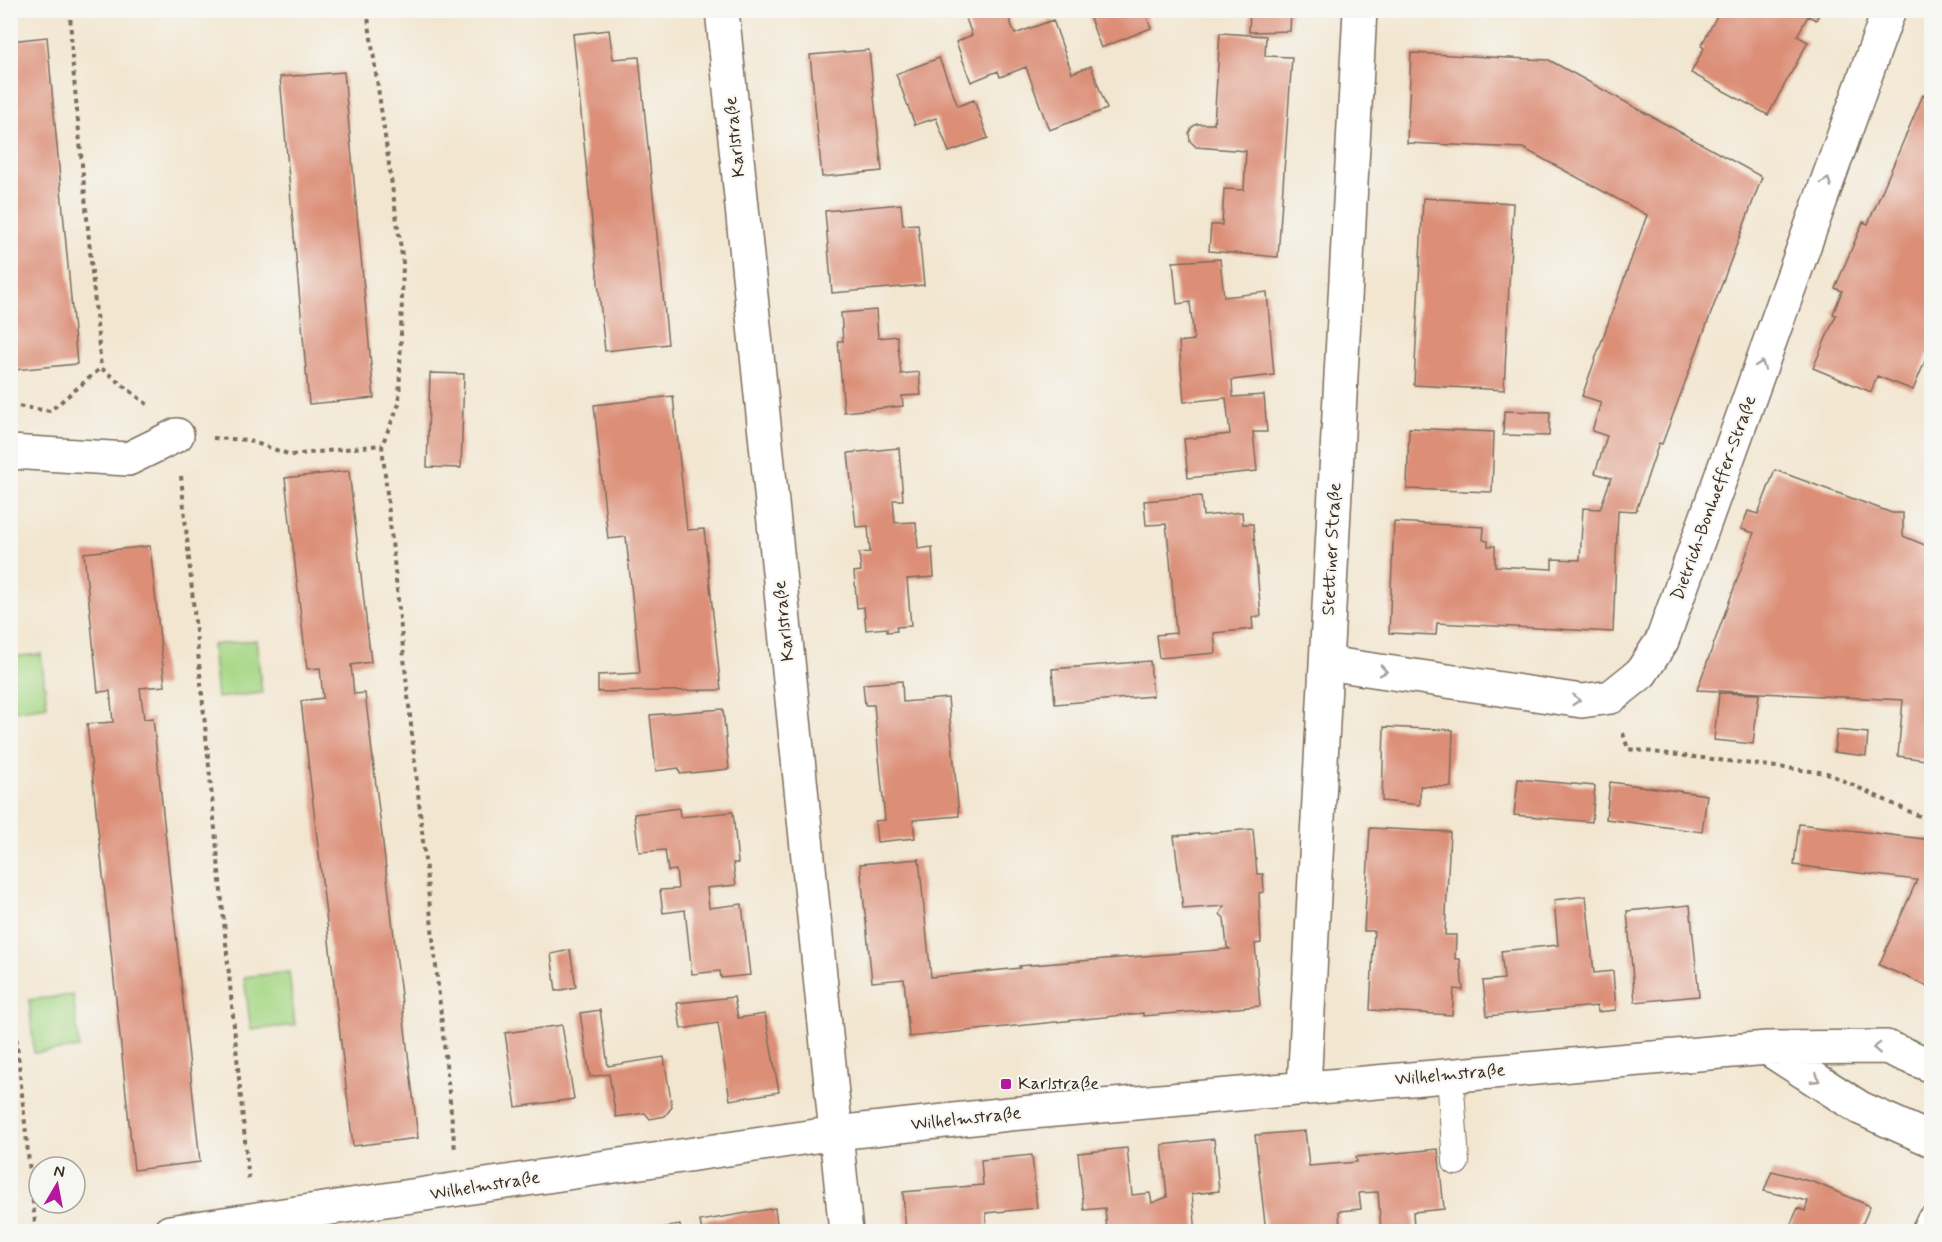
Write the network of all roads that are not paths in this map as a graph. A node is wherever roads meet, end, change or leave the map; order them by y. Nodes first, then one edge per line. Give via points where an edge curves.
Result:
1 (1360, 10) edge
2 (1889, 10) edge
3 (722, 11) edge
4 (177, 435) road end
5 (10, 452) edge
6 (1326, 663) junction
7 (1767, 1048) junction
8 (1932, 1066) edge
9 (1450, 1075) junction
10 (1304, 1088) junction
11 (836, 1133) junction
12 (1932, 1140) edge
13 (1456, 1162) dead end
14 (1932, 1223) edge
15 (171, 1232) edge
16 (846, 1232) edge
17 (1928, 1232) edge

1 - 6 street, Stettiner Straße
6 -> 2 street, Dietrich-Bonhoeffer-Straße via 1582,701 1611,697 1641,673 1662,641
3 - 11 street, Karlstraße
4 - 5 street via 128,459
6 - 10 street, Stettiner Straße
8 -> 7 street, Wilhelmstraße via 1886,1047
7 - 9 street, Wilhelmstraße
7 -> 12 street via 1860,1108
9 - 10 street, Wilhelmstraße
9 - 13 lane
10 - 11 street, Wilhelmstraße
11 - 15 street, Wilhelmstraße
11 - 16 street, Karlstraße
14 - 17 street

